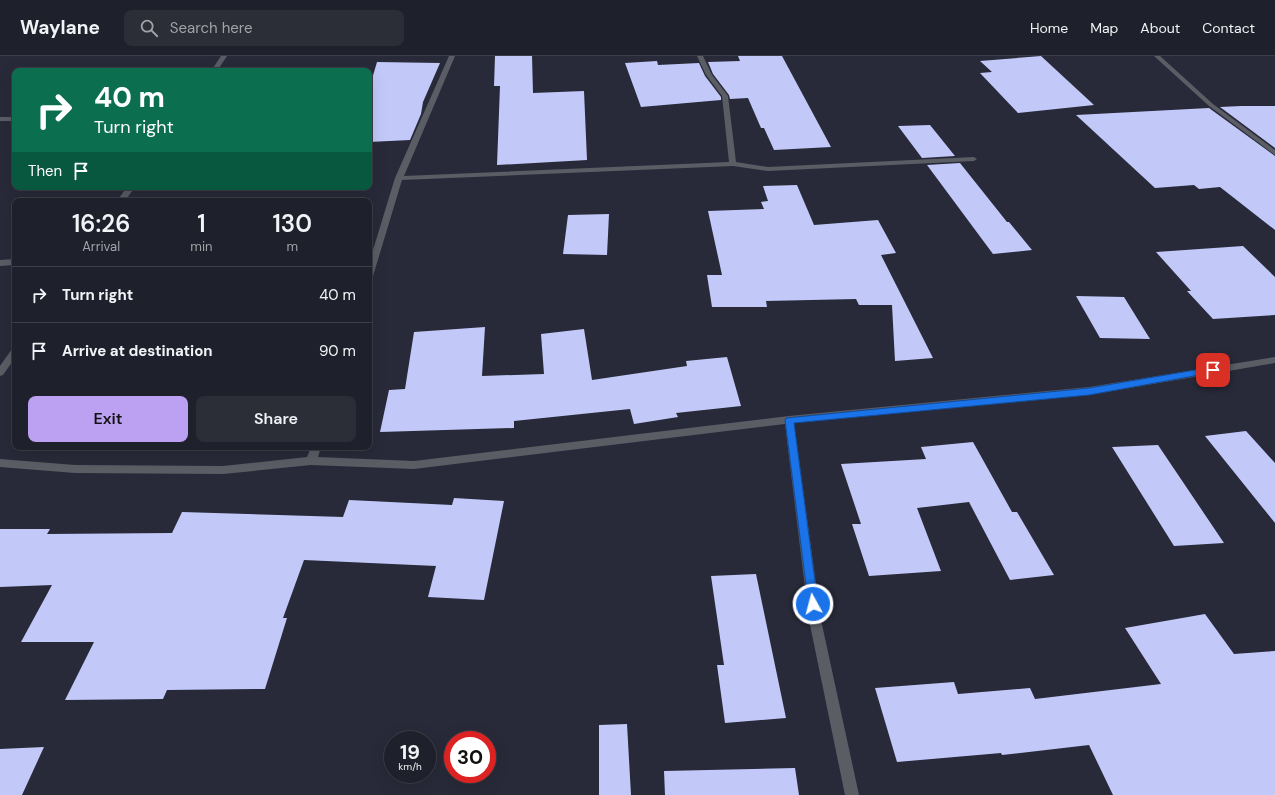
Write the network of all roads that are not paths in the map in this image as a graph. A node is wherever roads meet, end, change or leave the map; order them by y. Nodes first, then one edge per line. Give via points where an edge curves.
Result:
1 (224, 56) edge
2 (452, 56) edge
3 (700, 56) edge
4 (1157, 56) edge
5 (216, 68) edge
6 (12, 119) edge
7 (0, 120) edge
8 (1275, 153) edge
9 (974, 159) dead end
10 (733, 164) junction
11 (400, 178) junction
12 (12, 262) edge
13 (0, 263) edge
14 (372, 267) edge
15 (12, 355) edge
16 (1275, 360) edge
17 (0, 373) edge
18 (789, 420) junction
19 (315, 450) edge
20 (311, 461) junction
21 (0, 463) edge
22 (852, 795) edge

1 - 5 street
2 - 11 street
3 - 10 street via 709,75 725,96
4 - 8 street via 1211,105
6 - 7 street
9 - 10 street via 768,169
10 - 11 street via 639,170
11 - 14 street
12 - 13 street
15 - 17 street
16 - 18 street via 1089,391
18 - 20 street via 414,465
18 - 22 street via 815,620
19 - 20 street
20 - 21 street via 223,470 75,468

